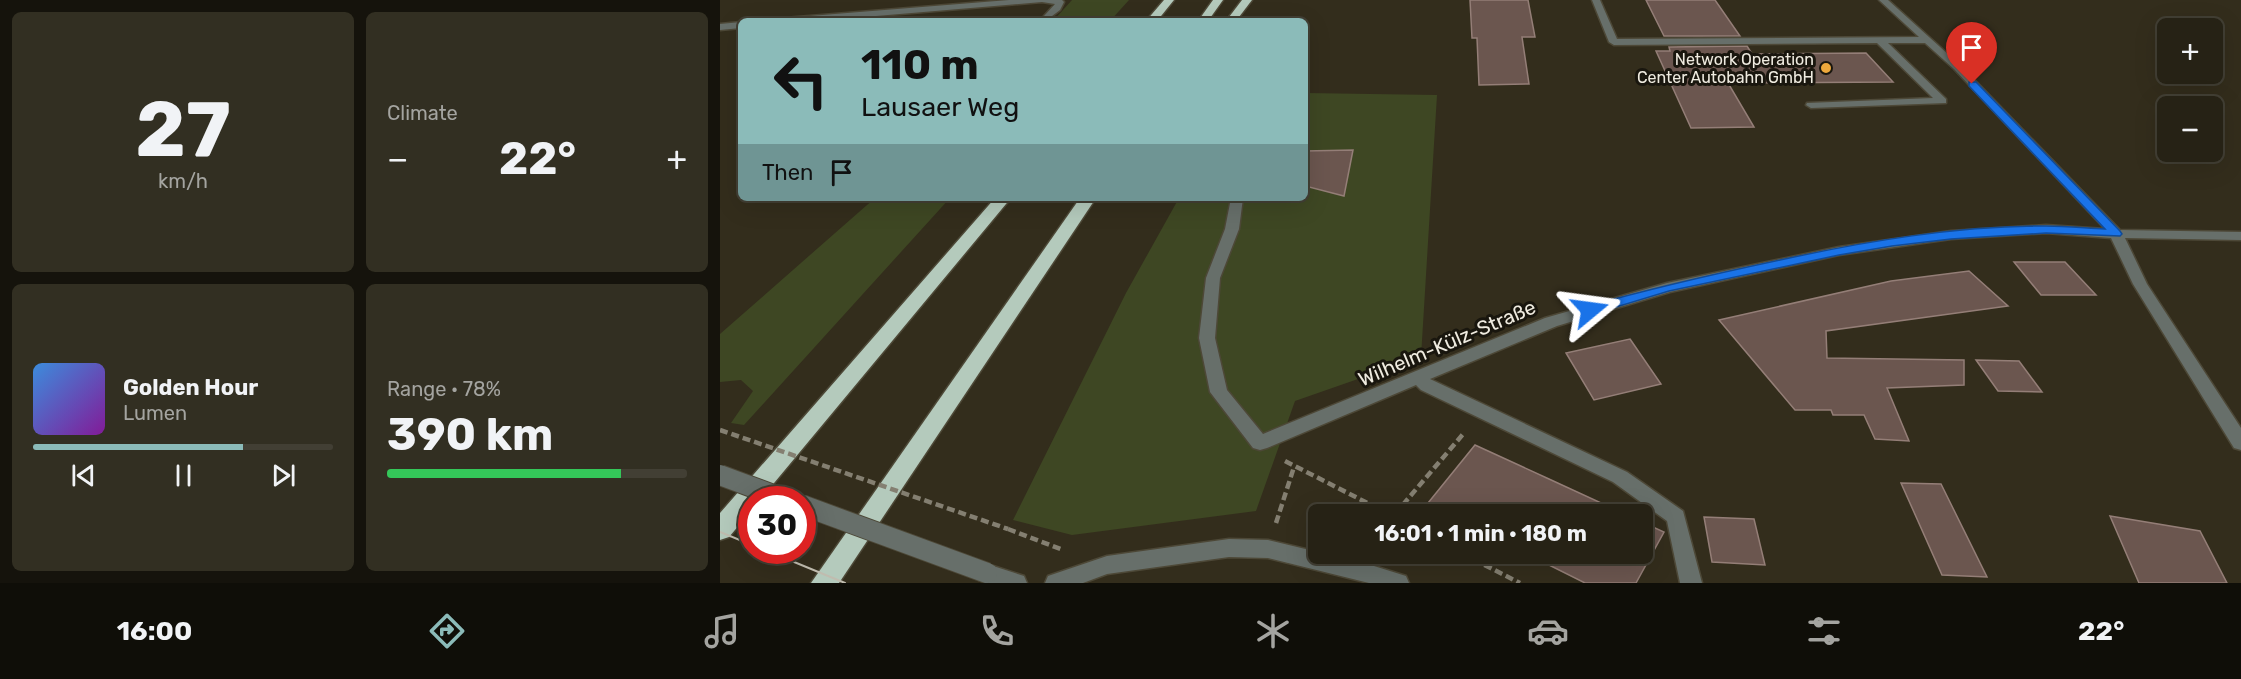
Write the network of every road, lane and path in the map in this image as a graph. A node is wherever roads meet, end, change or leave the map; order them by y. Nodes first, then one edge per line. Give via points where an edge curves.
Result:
1 (1042, 0) edge
2 (1169, 0) edge
3 (1218, 0) edge
4 (1247, 0) edge
5 (1596, 0) edge
6 (1883, 0) edge
7 (1048, 16) dead end
8 (822, 18) edge
9 (1154, 18) edge
10 (1205, 18) edge
11 (1234, 18) edge
12 (738, 25) edge
13 (720, 27) edge
14 (1879, 40) junction
15 (1928, 40) junction
16 (1811, 105) dead end
17 (1000, 201) edge
18 (1086, 201) edge
19 (1237, 201) edge
20 (2116, 234) junction
21 (2241, 236) edge
22 (1419, 378) junction
23 (720, 430) edge
24 (2241, 442) edge
25 (1452, 446) dead end
26 (720, 475) edge
27 (749, 486) edge
28 (1369, 504) edge
29 (1403, 504) edge
30 (816, 510) edge
31 (1008, 529) dead end
32 (720, 530) edge
33 (1268, 549) junction
34 (1483, 564) edge
35 (824, 583) edge
36 (1016, 583) edge
37 (1056, 583) edge
38 (1398, 583) edge
39 (1520, 583) edge
40 (1691, 583) edge

1 - 7 street via 1059,2
1 - 8 street
2 - 9 highway
3 - 10 highway
4 - 11 highway
5 - 14 street via 1614,42
6 - 15 street
12 - 13 street
14 - 15 street
14 - 16 street via 1942,101
15 - 20 street
17 - 32 highway
18 - 35 highway
19 - 22 street, Wilhelm-Külz-Straße via 1232,230 1214,278 1208,338 1219,392 1260,443
20 - 21 street, Wilhelm-Külz-Straße
20 - 22 street, Wilhelm-Külz-Straße via 2046,230 1951,235 1776,264 1667,288 1551,322
20 - 24 street via 2140,284
22 - 40 street via 1427,386 1620,477 1676,517
23 - 31 path, bridge
25 - 29 path
26 - 27 street, bridge
28 - 33 path via 1294,467
30 - 36 street, bridge
33 - 37 street via 1229,548 1107,565
33 - 38 street
34 - 39 path

